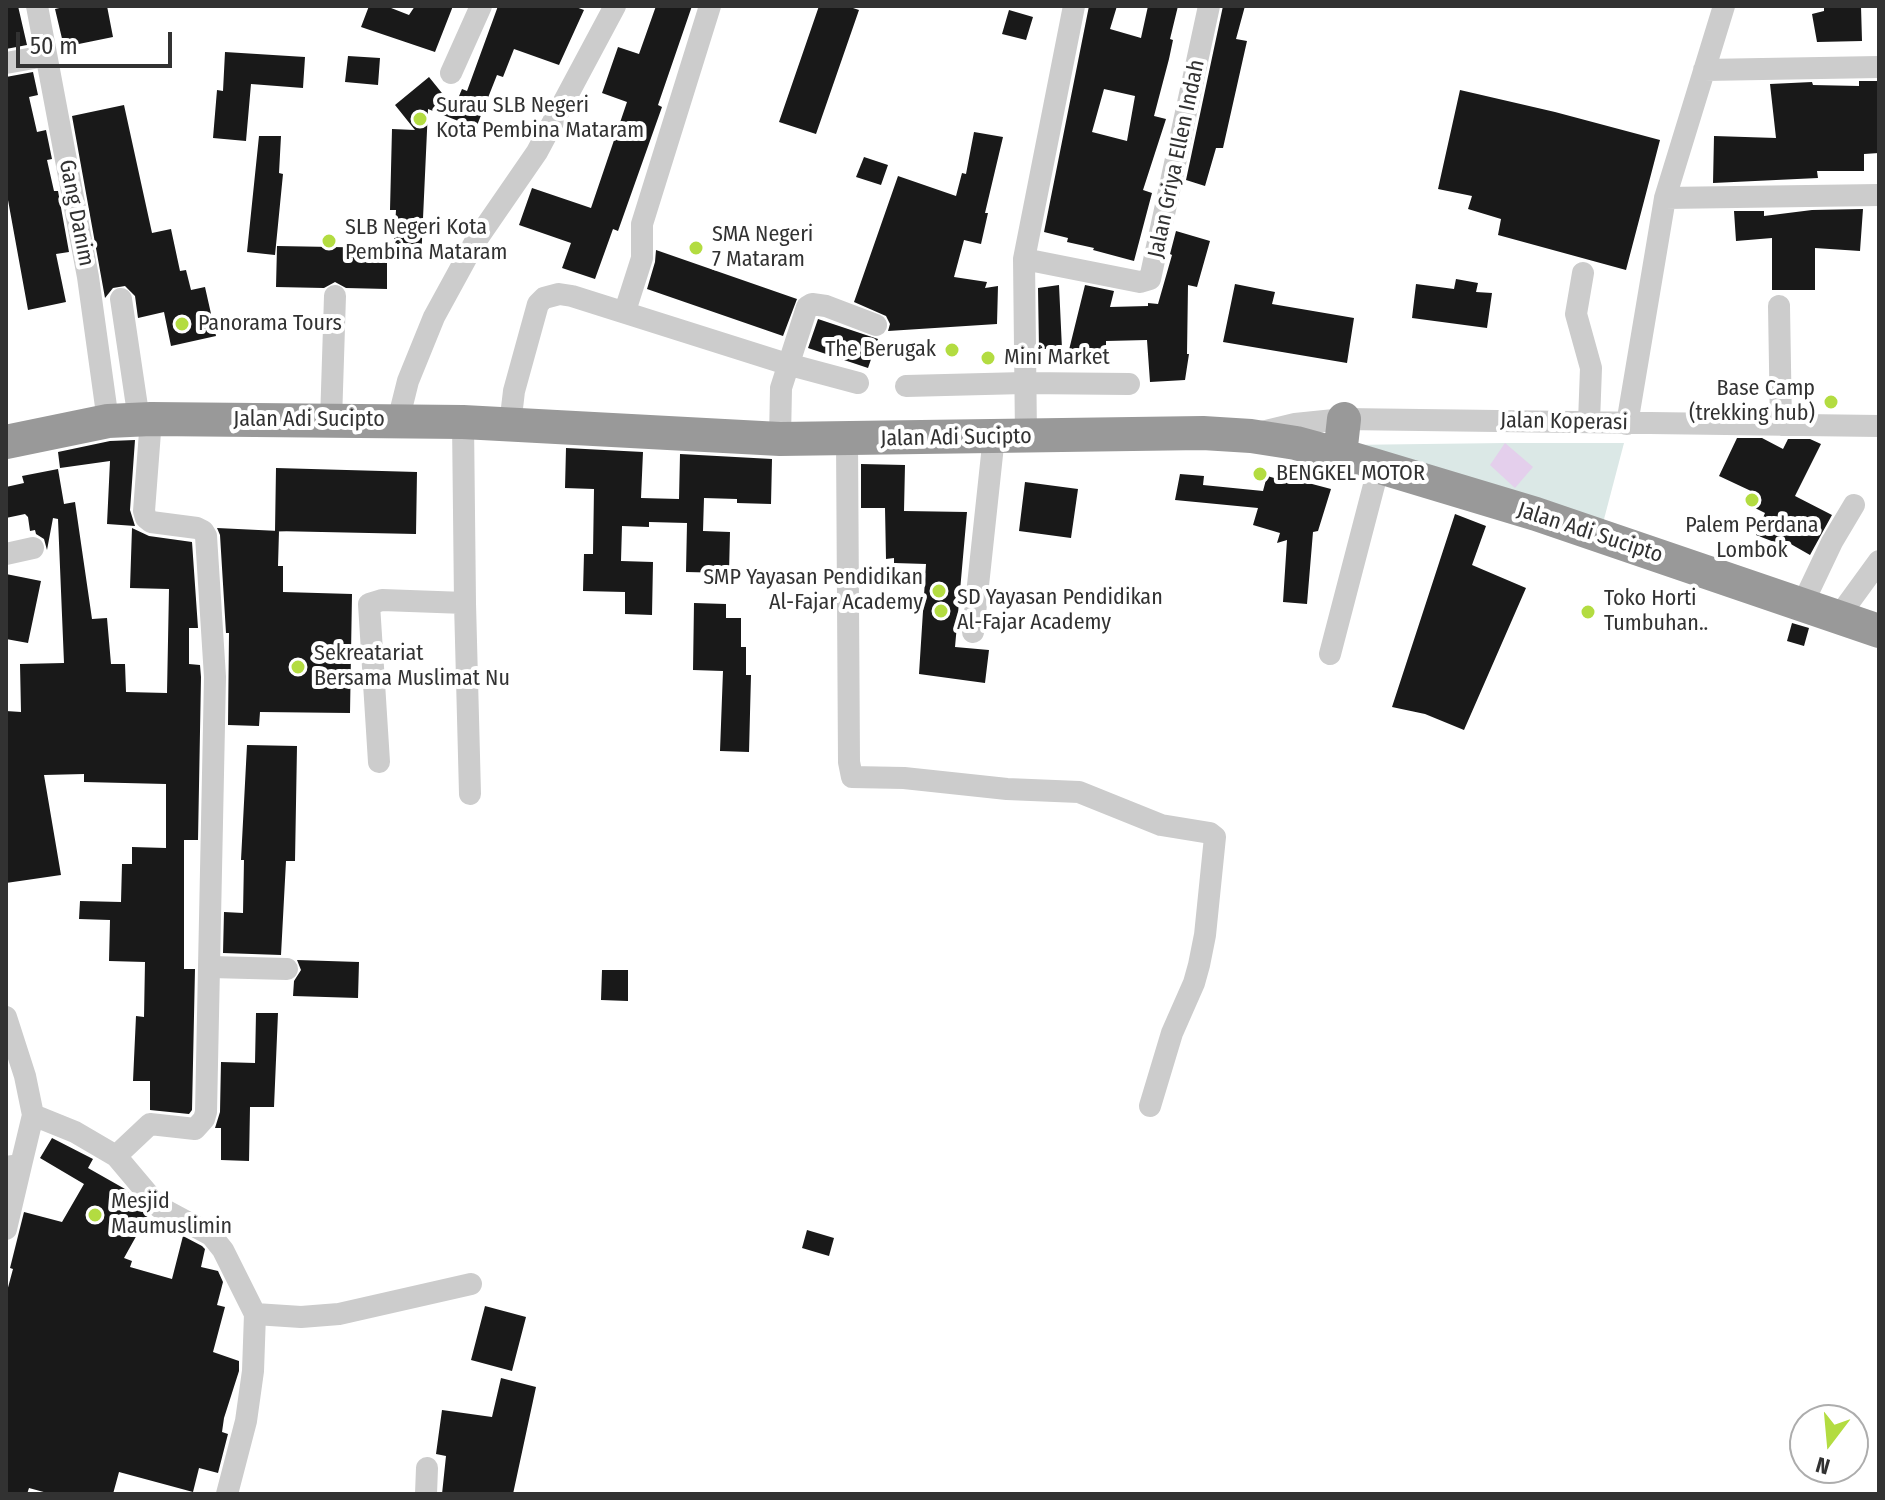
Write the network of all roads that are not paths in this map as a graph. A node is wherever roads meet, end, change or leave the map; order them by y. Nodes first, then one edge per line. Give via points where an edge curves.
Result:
1 (37, 6) edge
2 (481, 6) edge
3 (710, 6) edge
4 (1074, 6) edge
5 (1209, 6) edge
6 (1724, 6) edge
7 (609, 8) edge
8 (45, 56) junction
9 (6, 63) edge
10 (1879, 67) edge
11 (1704, 70) junction
12 (451, 73) dead end
13 (1879, 195) edge
14 (1665, 198) junction
15 (1024, 259) junction
16 (1583, 273) dead end
17 (335, 296) dead end
18 (121, 299) dead end
19 (1779, 306) dead end
20 (625, 311) junction
21 (876, 325) dead end
22 (787, 364) junction
23 (858, 383) dead end
24 (1129, 384) dead end
25 (906, 386) dead end
26 (332, 399) junction
27 (403, 399) junction
28 (512, 408) junction
29 (122, 411) junction
30 (1019, 413) junction
31 (780, 418) junction
32 (1344, 419) junction
33 (463, 422) junction
34 (1589, 422) junction
35 (1627, 424) junction
36 (1781, 425) junction
37 (1879, 426) edge
38 (1251, 436) junction
39 (847, 440) junction
40 (6, 442) edge
41 (1340, 455) junction
42 (1379, 466) junction
43 (1854, 505) dead end
44 (33, 548) dead end
45 (6, 554) edge
46 (1879, 561) edge
47 (465, 603) junction
48 (1803, 603) junction
49 (1839, 616) junction
50 (1879, 631) edge
51 (973, 632) dead end
52 (1330, 654) dead end
53 (379, 762) dead end
54 (470, 794) dead end
55 (211, 967) junction
56 (287, 969) dead end
57 (6, 1017) edge
58 (16, 1077) edge
59 (1150, 1106) dead end
60 (33, 1115) junction
61 (116, 1156) junction
62 (13, 1166) edge
63 (6, 1229) edge
64 (471, 1284) dead end
65 (255, 1314) junction
66 (427, 1468) dead end
67 (227, 1494) edge
68 (426, 1494) edge

1 - 8 street, Gang Danim
2 - 12 street
3 - 20 street via 642,224 642,258
4 - 15 street
5 - 15 street, Jalan Griya Ellen Indah via 1150,279 1140,282
6 - 11 street
7 - 27 street via 537,152 475,242 434,317
8 - 9 street
8 - 29 street, Gang Danim via 88,277
10 - 11 street
11 - 14 street
13 - 14 street
14 - 35 street
15 - 30 street
16 - 34 street via 1576,314 1591,368
17 - 26 street
18 - 29 street
19 - 36 street
20 - 22 street
20 - 28 street via 572,296 544,298 538,304
21 - 22 street via 812,304
22 - 23 street
22 - 31 street
24 - 30 street
25 - 30 street
26 - 27 highway, Jalan Adi Sucipto
26 - 29 highway, Jalan Adi Sucipto
27 - 33 highway, Jalan Adi Sucipto
28 - 31 highway, Jalan Adi Sucipto
28 - 33 highway, Jalan Adi Sucipto
29 - 40 highway, Jalan Adi Sucipto
29 - 55 street via 146,518 197,528 206,536 215,677
30 - 38 highway, Jalan Adi Sucipto
30 - 39 highway, Jalan Adi Sucipto
30 - 51 street
31 - 39 highway, Jalan Adi Sucipto
32 - 34 street, Jalan Koperasi
32 - 38 street, Jalan Koperasi
32 - 41 highway
33 - 47 street
34 - 35 street, Jalan Koperasi
35 - 36 street, Jalan Koperasi
36 - 37 street, Jalan Koperasi
38 - 41 highway, Jalan Adi Sucipto
39 - 59 street via 852,777 1079,792 1161,825 1215,837 1199,965
41 - 42 highway, Jalan Adi Sucipto
42 - 48 highway, Jalan Adi Sucipto
42 - 52 street
43 - 48 street
44 - 45 street
46 - 49 street
47 - 53 street via 369,604
47 - 54 street
48 - 49 highway, Jalan Adi Sucipto
49 - 50 highway, Jalan Adi Sucipto
55 - 56 street
55 - 61 street via 204,1119 195,1129 150,1124
57 - 58 street
58 - 60 street
60 - 61 street
60 - 62 street
61 - 65 street via 159,1207 211,1235
62 - 63 street
64 - 65 street via 339,1314
65 - 67 street via 246,1421
66 - 68 street

